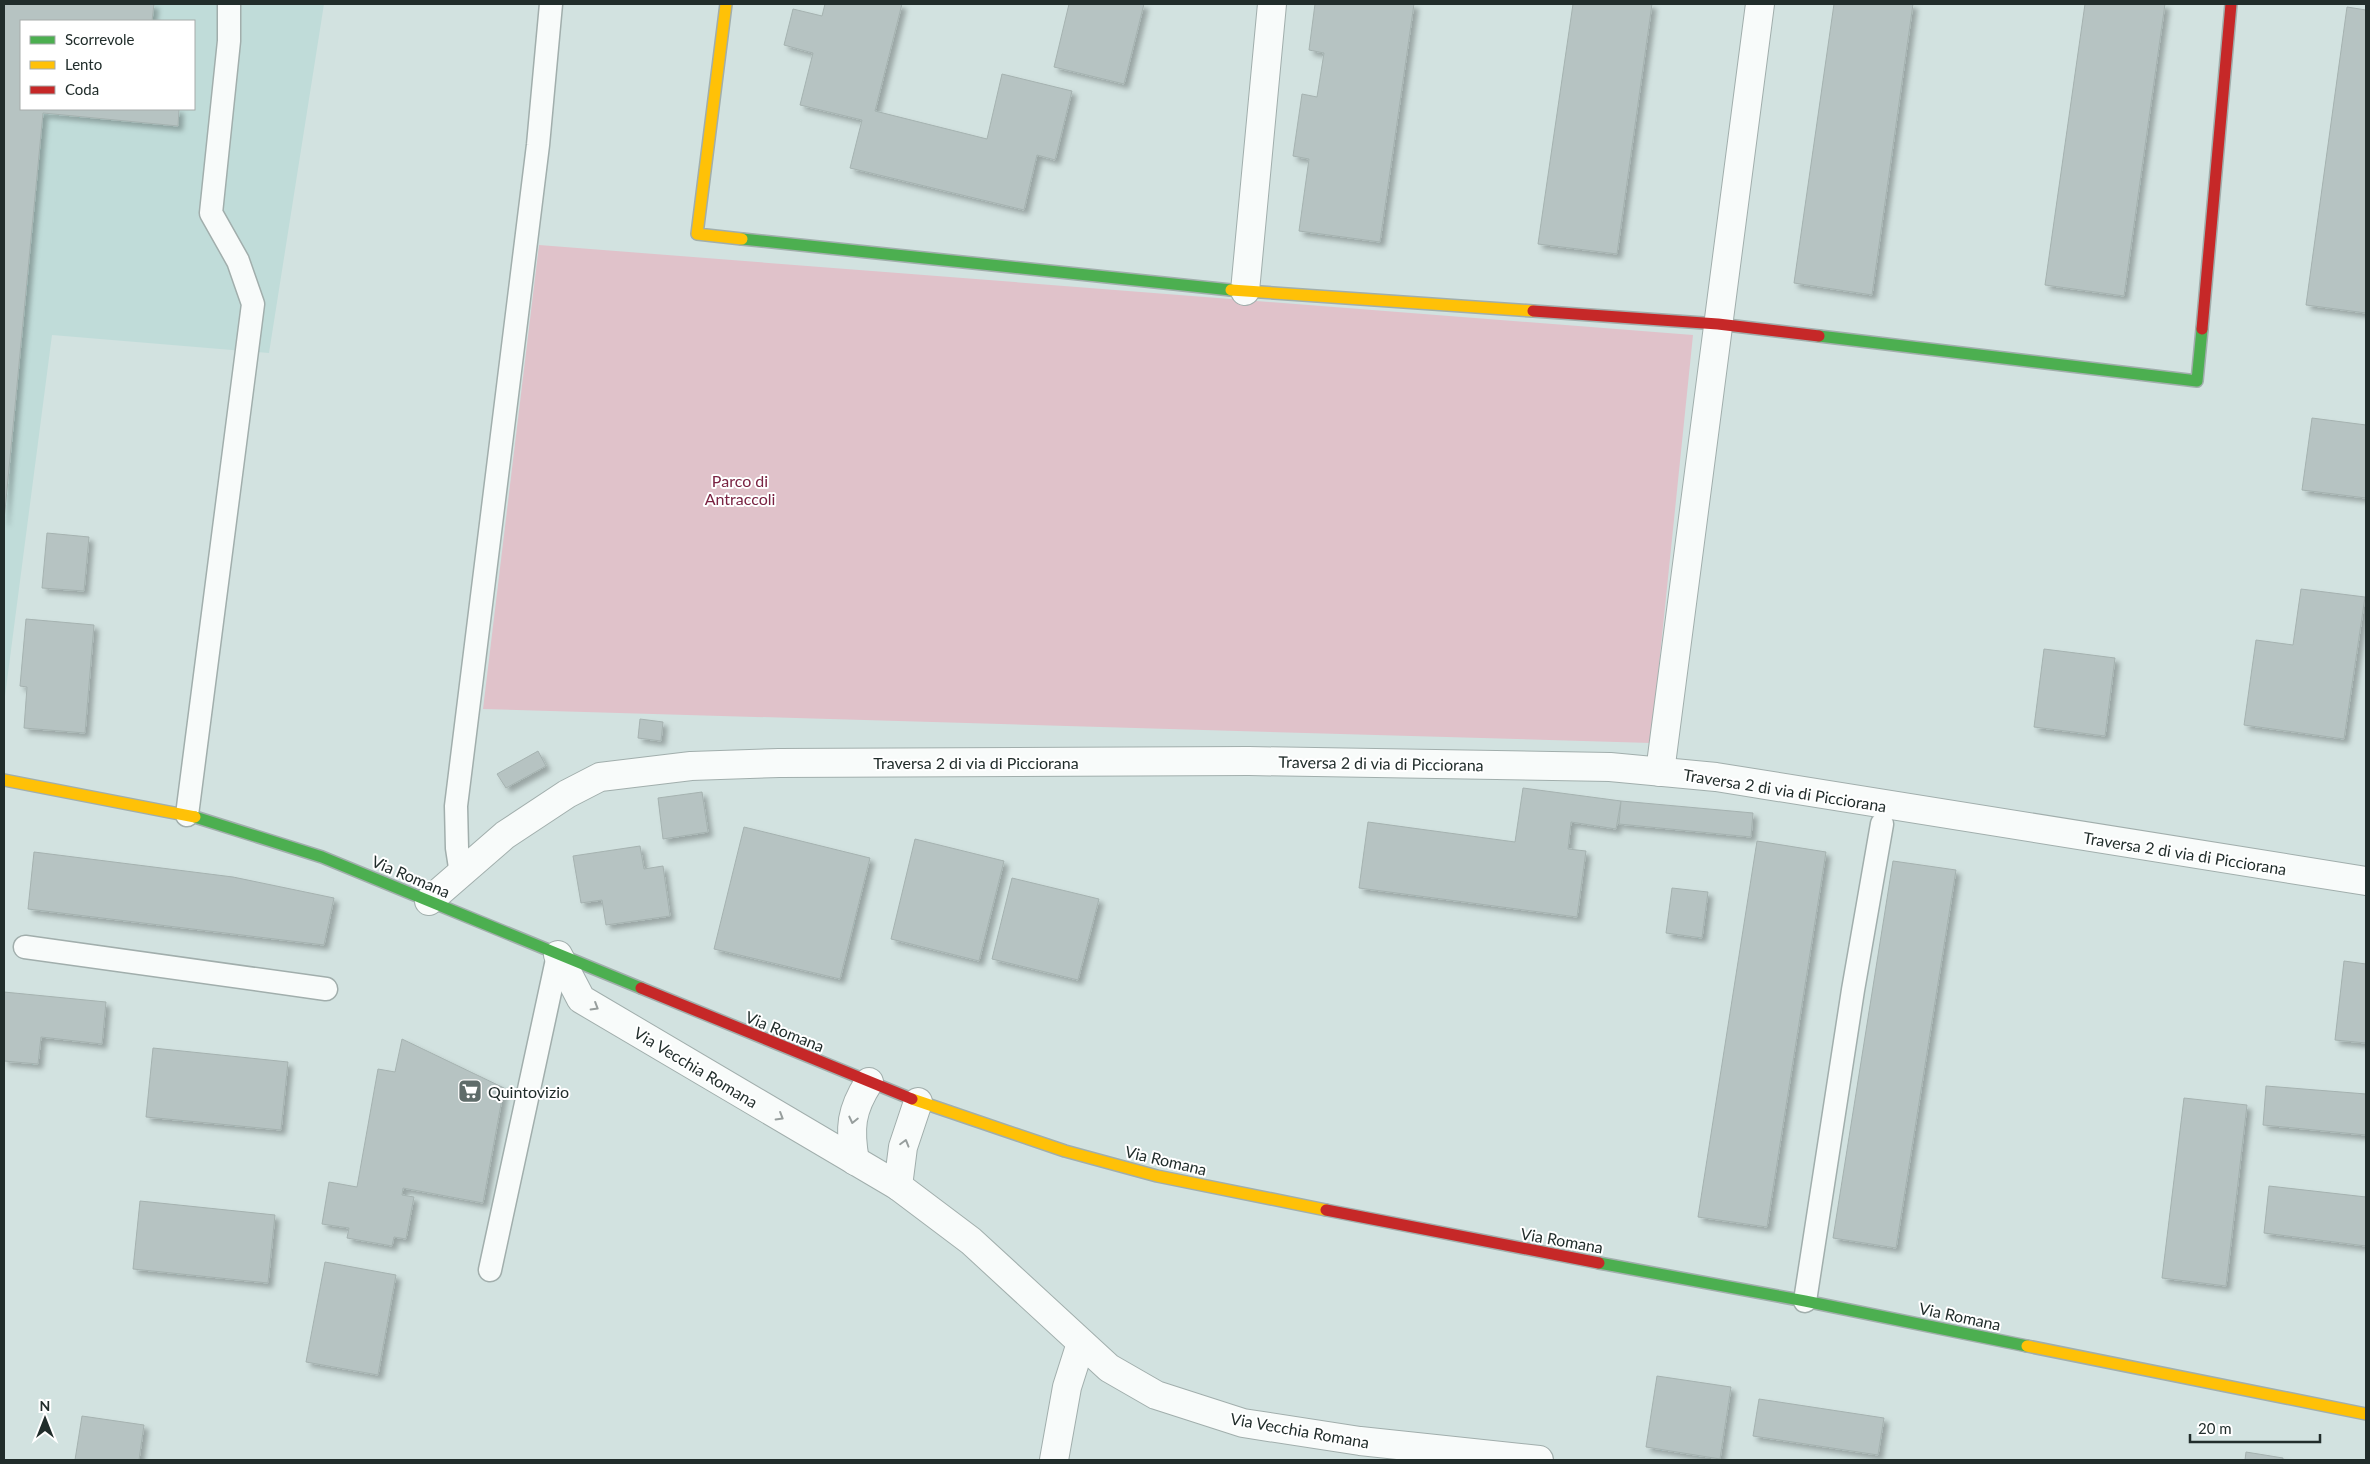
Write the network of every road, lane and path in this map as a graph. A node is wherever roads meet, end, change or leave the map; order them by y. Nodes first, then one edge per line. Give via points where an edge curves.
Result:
1 (229, 4) edge
2 (551, 4) edge
3 (726, 4) edge
4 (1272, 4) edge
5 (1760, 4) edge
6 (2231, 4) edge
7 (1245, 290) junction
8 (1718, 324) junction
9 (1660, 772) junction
10 (4, 780) edge
11 (188, 815) junction
12 (1882, 824) dead end
13 (461, 874) junction
14 (2366, 881) edge
15 (429, 901) junction
16 (25, 947) dead end
17 (558, 955) junction
18 (326, 989) dead end
19 (869, 1082) junction
20 (918, 1102) junction
21 (855, 1161) junction
22 (898, 1186) junction
23 (490, 1270) dead end
24 (1806, 1300) junction
25 (1081, 1343) junction
26 (2366, 1414) edge
27 (1054, 1460) edge
28 (1539, 1460) edge

1 - 11 lane via 229,41 211,213 238,261 253,304
2 - 13 lane via 537,155 456,806
3 - 7 main road via 697,234
4 - 7 street
5 - 8 street
6 - 8 main road via 2197,381
7 - 8 main road
8 - 9 street
9 - 13 street, Traversa 2 di via di Picciorana via 1610,767 1249,761 691,766 600,778 567,794 505,835
9 - 14 street, Traversa 2 di via di Picciorana via 1716,778
10 - 11 main road, Via Romana
11 - 15 main road, Via Romana via 322,857
12 - 24 lane
13 - 15 street, Traversa 2 di via di Picciorana
15 - 17 main road, Via Romana
16 - 18 lane
17 - 19 main road, Via Romana
17 -> 21 street, Via Vecchia Romana via 581,999
17 - 23 lane
19 - 20 main road, Via Romana
19 -> 21 street via 851,1122
22 -> 20 street via 903,1147
20 - 24 main road, Via Romana via 1039,1143 1157,1176 1516,1248
21 - 22 street, Via Vecchia Romana
22 - 25 street, Via Vecchia Romana via 971,1241
24 - 26 main road, Via Romana
25 - 27 street via 1067,1387
25 - 28 street, Via Vecchia Romana via 1109,1368 1156,1394 1243,1424 1360,1441

